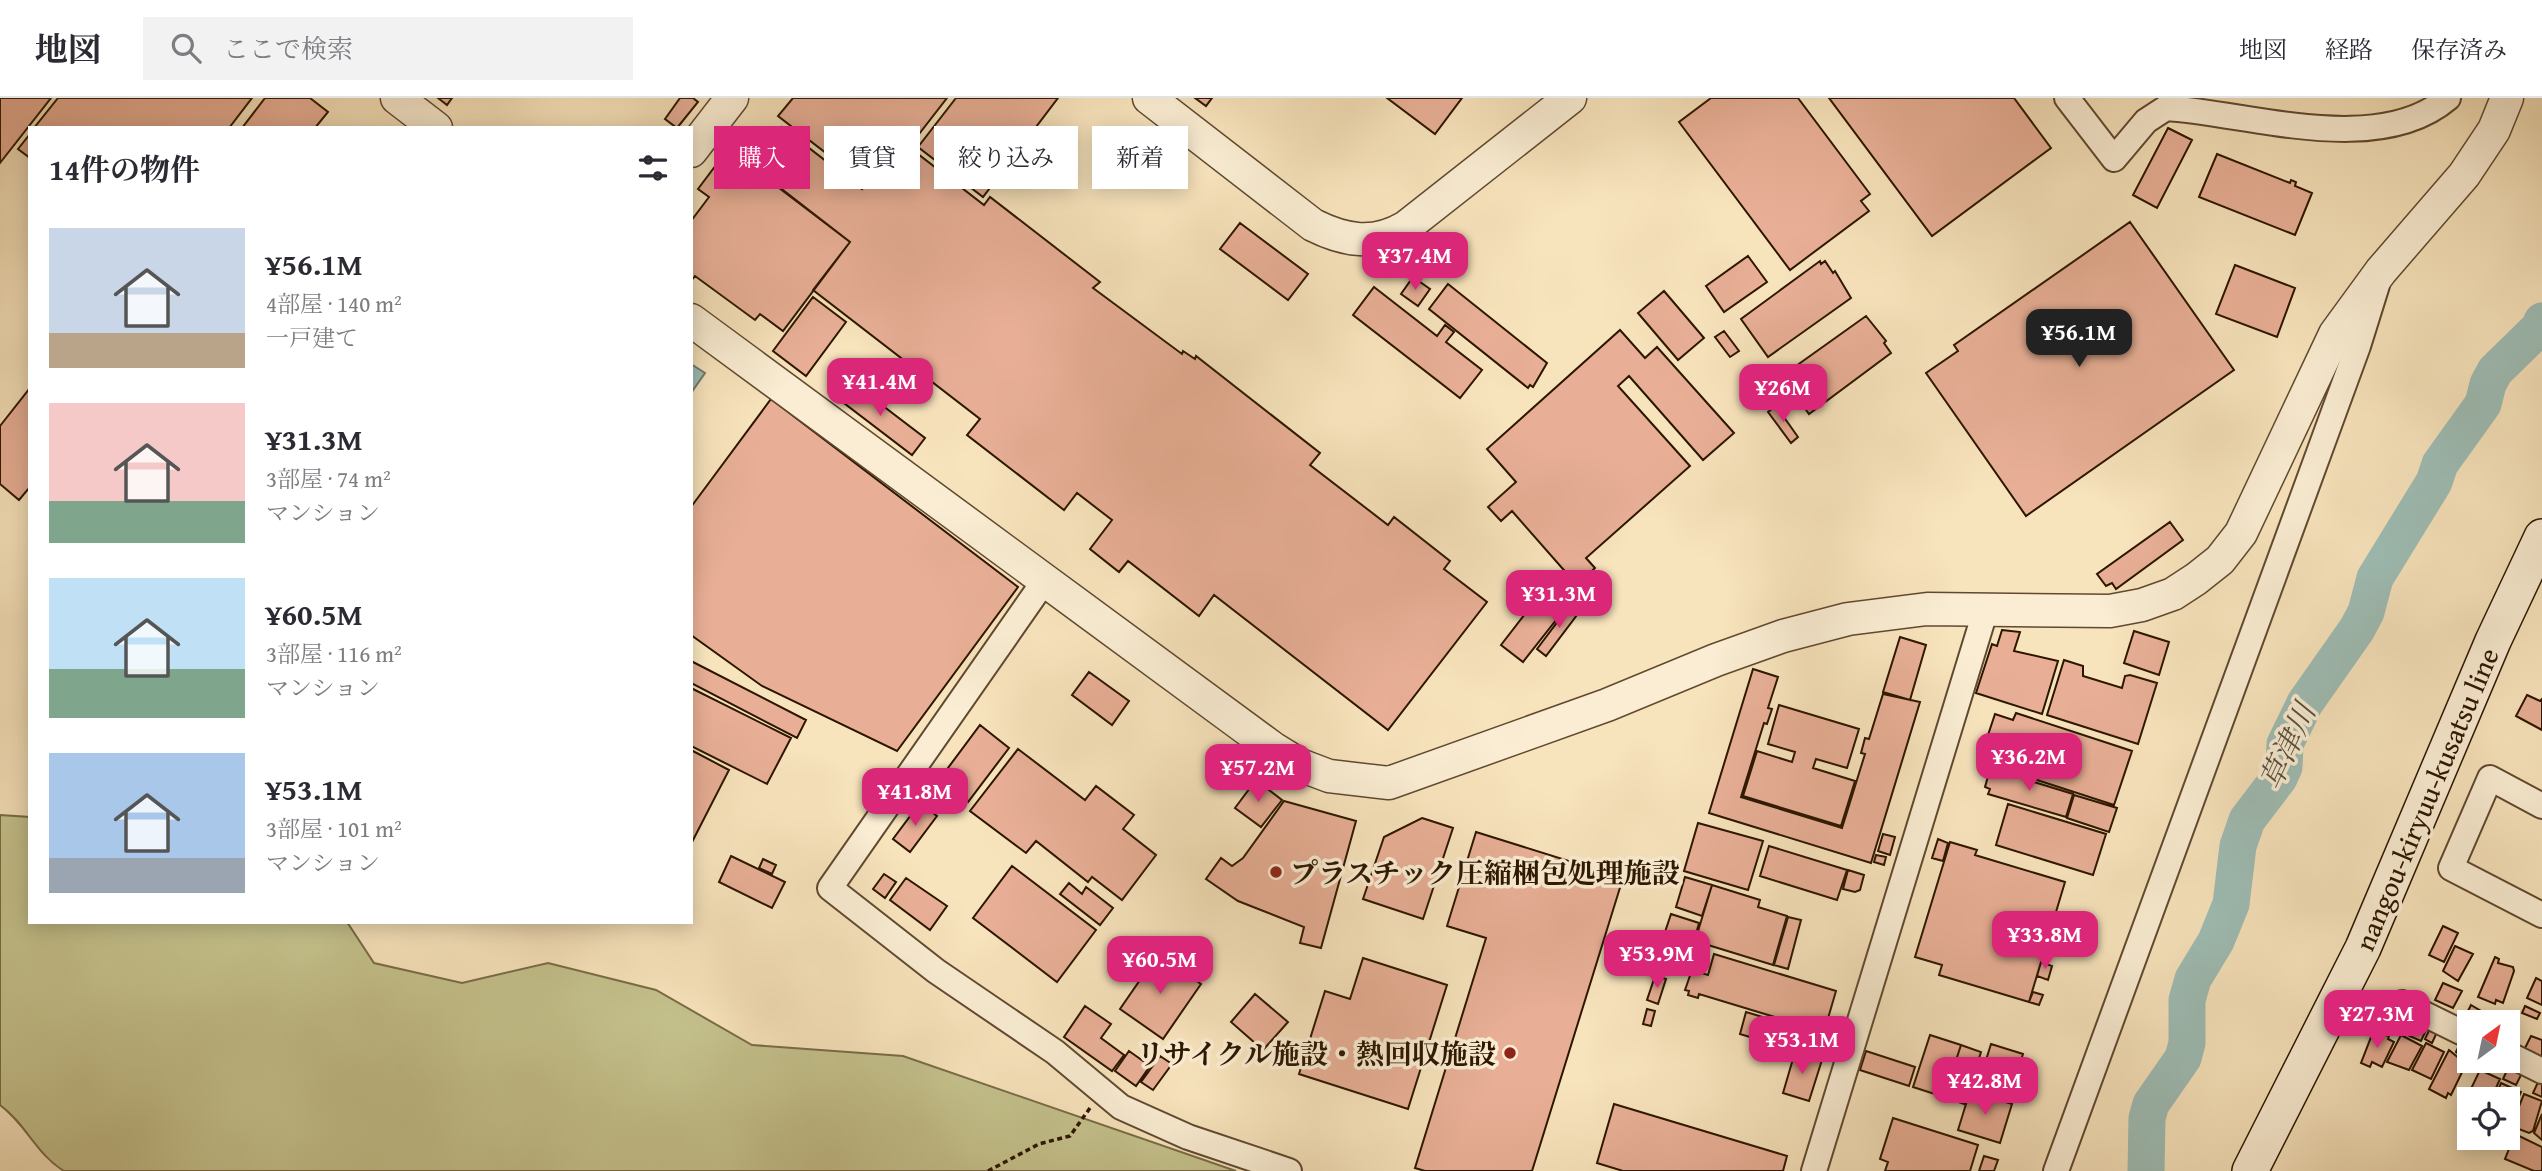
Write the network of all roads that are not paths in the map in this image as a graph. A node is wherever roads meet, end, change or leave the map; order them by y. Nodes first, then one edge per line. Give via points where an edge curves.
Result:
1 (397, 98) edge
2 (732, 98) edge
3 (1149, 98) edge
4 (1570, 98) edge
5 (2067, 98) edge
6 (2448, 98) edge
7 (2507, 98) edge
8 (433, 126) edge
9 (693, 148) edge
10 (2381, 271) junction
11 (693, 321) edge
12 (2542, 537) edge
13 (1045, 580) junction
14 (1985, 612) junction
15 (2542, 806) edge
16 (2542, 915) edge
17 (2402, 1003) dead end
18 (2457, 1030) edge
19 (2520, 1060) edge
20 (2542, 1071) edge
21 (1289, 1171) edge
22 (1814, 1171) edge
23 (2056, 1171) edge
24 (2250, 1171) edge

1 - 8 street
2 - 9 street
3 - 4 street via 1313,225 1338,237 1368,240 1389,237 1406,227
5 - 6 street via 2114,159 2146,121 2165,108 2348,131 2426,113
7 - 10 street via 2494,130 2464,175
10 - 14 street via 2335,334 2241,533 2212,566 2173,594 2142,605 2109,611
10 - 23 street via 2358,346
11 - 13 street
12 - 24 main road, nangou-kiryuu-kusatsu line via 2363,948
13 - 14 street via 1300,765 1329,776 1389,783 1783,636 1849,620 1927,609
13 - 21 street via 830,888 936,971 1055,1052 1121,1107 1188,1137
14 - 22 street
15 - 16 street via 2490,778 2451,868
17 - 18 street
19 - 20 street

